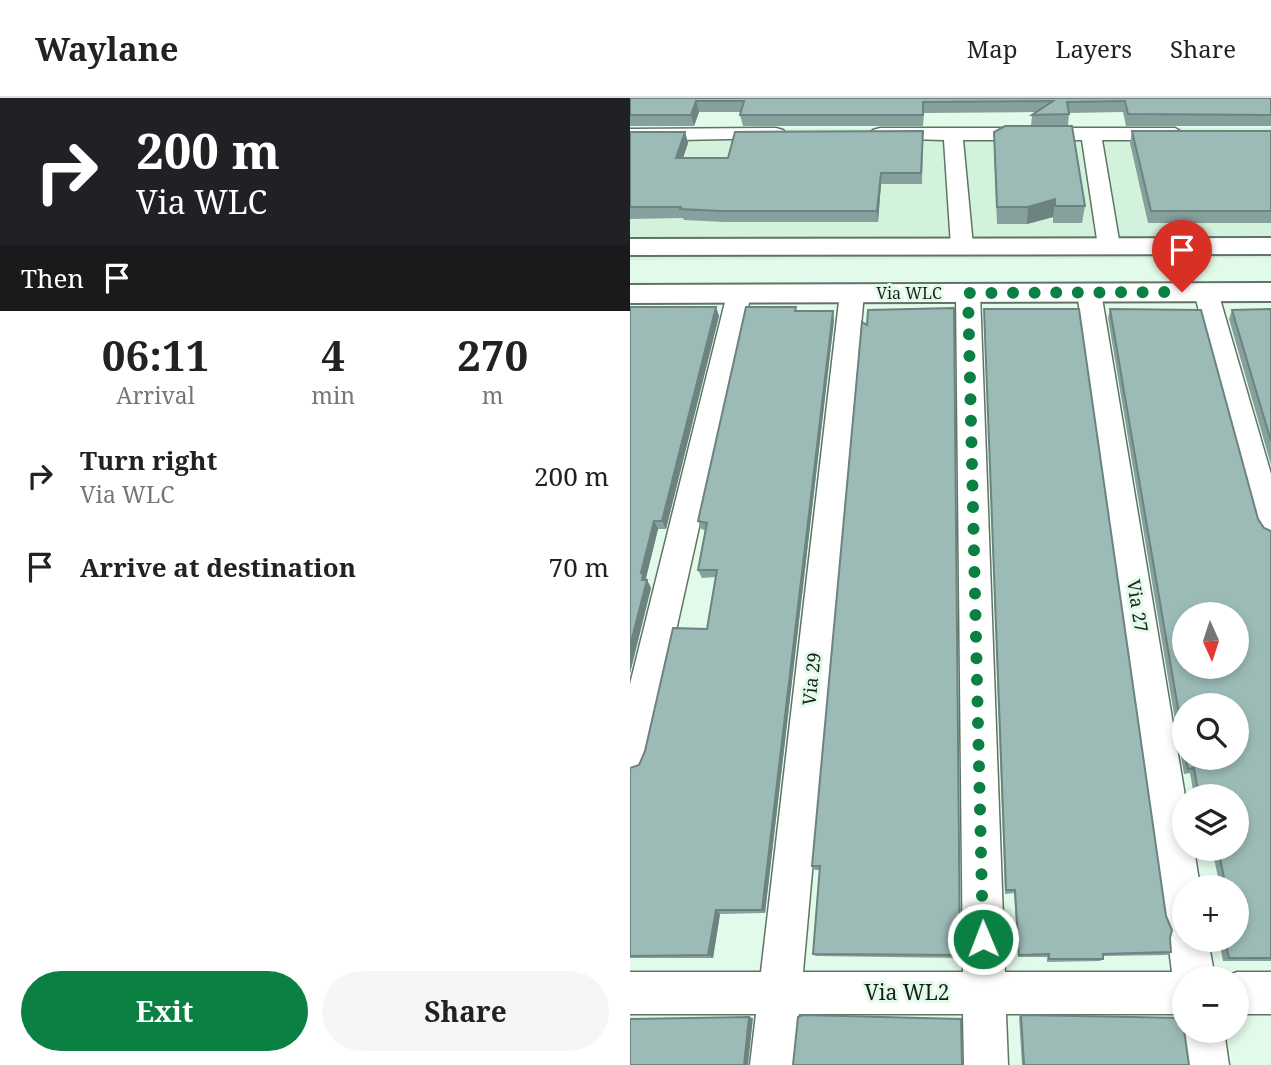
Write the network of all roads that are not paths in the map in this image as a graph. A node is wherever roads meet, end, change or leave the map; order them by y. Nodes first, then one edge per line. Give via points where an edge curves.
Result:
1 (792, 134) edge
2 (859, 134) edge
3 (953, 134) junction
4 (1091, 134) junction
5 (1188, 134) edge
6 (630, 135) edge
7 (962, 246) junction
8 (1109, 246) junction
9 (1227, 246) junction
10 (1271, 246) edge
11 (630, 247) edge
12 (818, 247) junction
13 (1089, 292) junction
14 (1206, 292) junction
15 (1240, 292) junction
16 (1271, 292) edge
17 (739, 293) junction
18 (811, 293) junction
19 (852, 293) junction
20 (968, 293) junction
21 (630, 294) edge
22 (1271, 526) edge
23 (630, 756) edge
24 (1178, 875) edge
25 (630, 993) edge
26 (779, 993) junction
27 (985, 993) junction
28 (1172, 993) edge
29 (1249, 993) edge
30 (1271, 993) edge
31 (1204, 1043) edge
32 (772, 1065) edge
33 (986, 1065) edge
34 (1207, 1065) edge

1 - 6 street
2 - 3 street
3 - 4 street
3 - 7 street
4 - 5 street
4 - 8 street
7 - 8 street
7 - 12 street
8 - 9 street
9 - 10 street
9 - 15 street
11 - 12 street
12 - 18 street
13 - 14 street, Via WLC
13 - 20 street, Via WLC
13 - 24 street, Via 27
14 - 15 street, Via WLC
14 - 22 street
15 - 16 street, Via WLC
17 - 18 street, Via WLC
17 - 21 street, Via WLC
17 - 23 street
18 - 19 street, Via WLC
19 - 20 street, Via WLC
19 - 26 street, Via 29
20 - 27 street
25 - 26 street, Via WL2
26 - 27 street, Via WL2
26 - 32 street, Via 29
27 - 28 street, Via WL2
27 - 33 street
29 - 30 street
31 - 34 street

